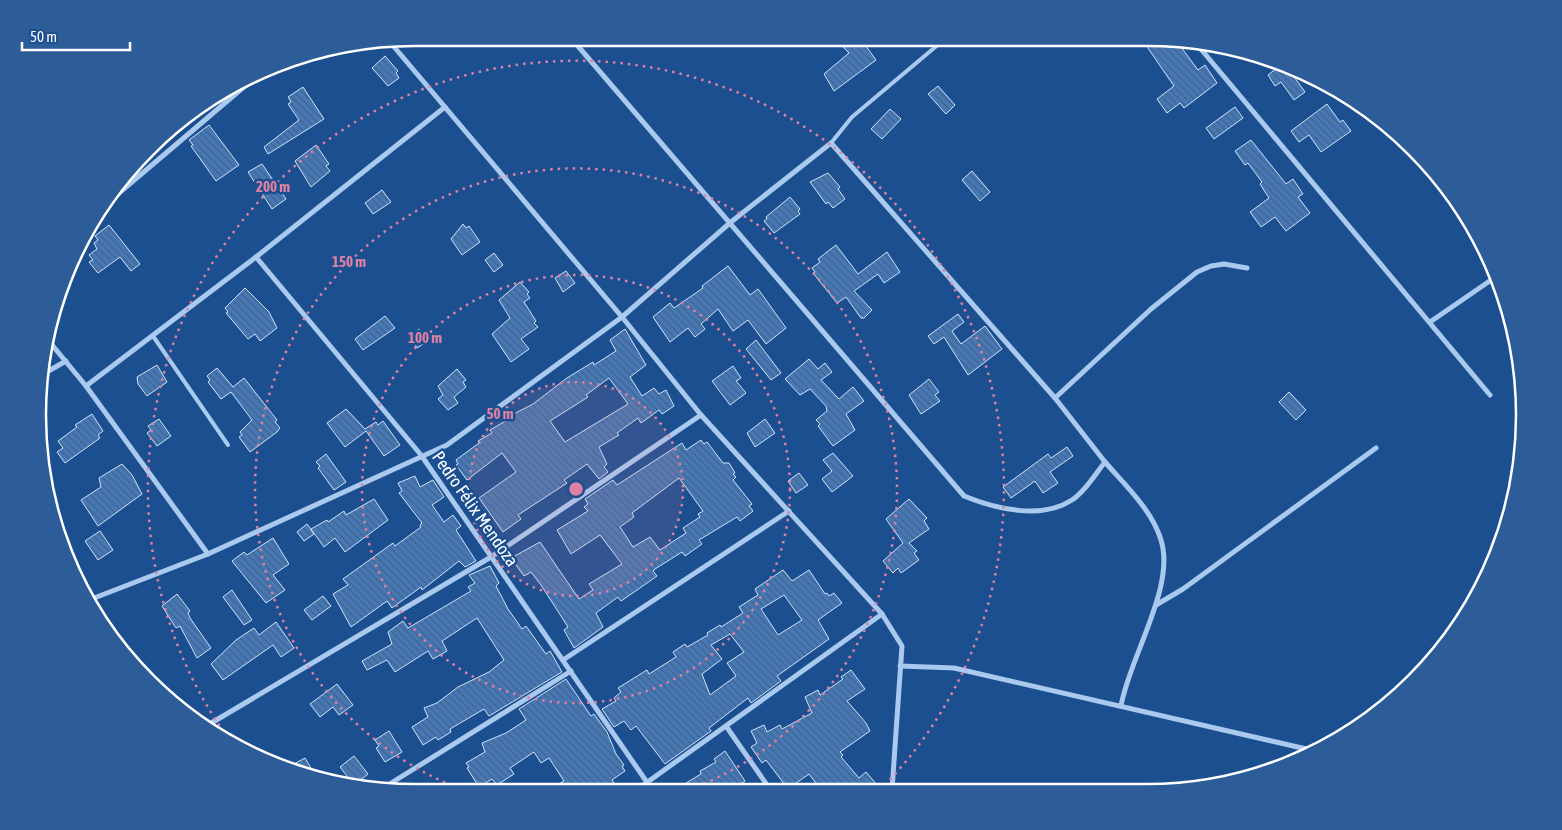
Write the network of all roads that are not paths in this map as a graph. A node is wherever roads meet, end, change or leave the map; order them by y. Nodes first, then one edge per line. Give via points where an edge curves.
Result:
1 (578, 46) edge
2 (936, 46) edge
3 (394, 47) edge
4 (1202, 50) edge
5 (238, 92) edge
6 (445, 107) junction
7 (831, 143) junction
8 (124, 189) edge
9 (731, 222) junction
10 (256, 257) junction
11 (1247, 268) dead end
12 (1490, 280) edge
13 (622, 317) junction
14 (1430, 322) junction
15 (153, 336) junction
16 (53, 345) edge
17 (66, 361) junction
18 (49, 371) edge
19 (86, 386) junction
20 (1490, 395) dead end
21 (1054, 398) junction
22 (701, 415) junction
23 (228, 445) dead end
24 (1376, 448) dead end
25 (421, 455) junction
26 (1105, 462) junction
27 (789, 511) junction
28 (208, 554) junction
29 (491, 556) junction
30 (95, 598) edge
31 (1156, 605) junction
32 (882, 614) junction
33 (563, 660) junction
34 (900, 666) junction
35 (570, 671) junction
36 (1121, 706) junction
37 (212, 723) edge
38 (726, 726) junction
39 (1304, 749) edge
40 (647, 782) junction
41 (391, 783) edge
42 (644, 784) edge
43 (767, 784) edge
44 (892, 784) edge

1 - 9 street
2 - 7 lane via 852,117
3 - 6 street
4 - 14 street
5 - 8 street
6 - 10 street
6 - 13 street
7 - 9 street
7 - 21 street
9 - 13 street
9 - 26 street via 964,496 985,504 1030,511 1054,509 1074,499
10 - 15 street
10 - 25 street, Pedro Félix Mendoza
11 - 21 street via 1224,264 1211,266 1184,280
12 - 14 street
13 - 22 street
13 - 25 street via 447,445
14 - 20 street
15 - 19 street
15 - 23 lane
16 - 17 street
17 - 18 street
17 - 19 street
19 - 28 street
21 - 26 street
22 - 27 street
22 - 29 street
24 - 31 street
25 - 28 street
25 - 29 street, Pedro Félix Mendoza
26 - 31 street via 1137,500 1162,541 1162,570
27 - 32 street
27 - 33 street
28 - 30 street
29 - 33 street, Pedro Félix Mendoza
29 - 37 street
31 - 36 street
32 - 34 street via 902,646
32 - 38 street
33 - 35 street, Pedro Félix Mendoza
34 - 36 street via 954,668
34 - 44 street
35 - 40 street, Pedro Félix Mendoza
35 - 41 street
36 - 39 street
38 - 40 street
38 - 43 street
40 - 42 street

